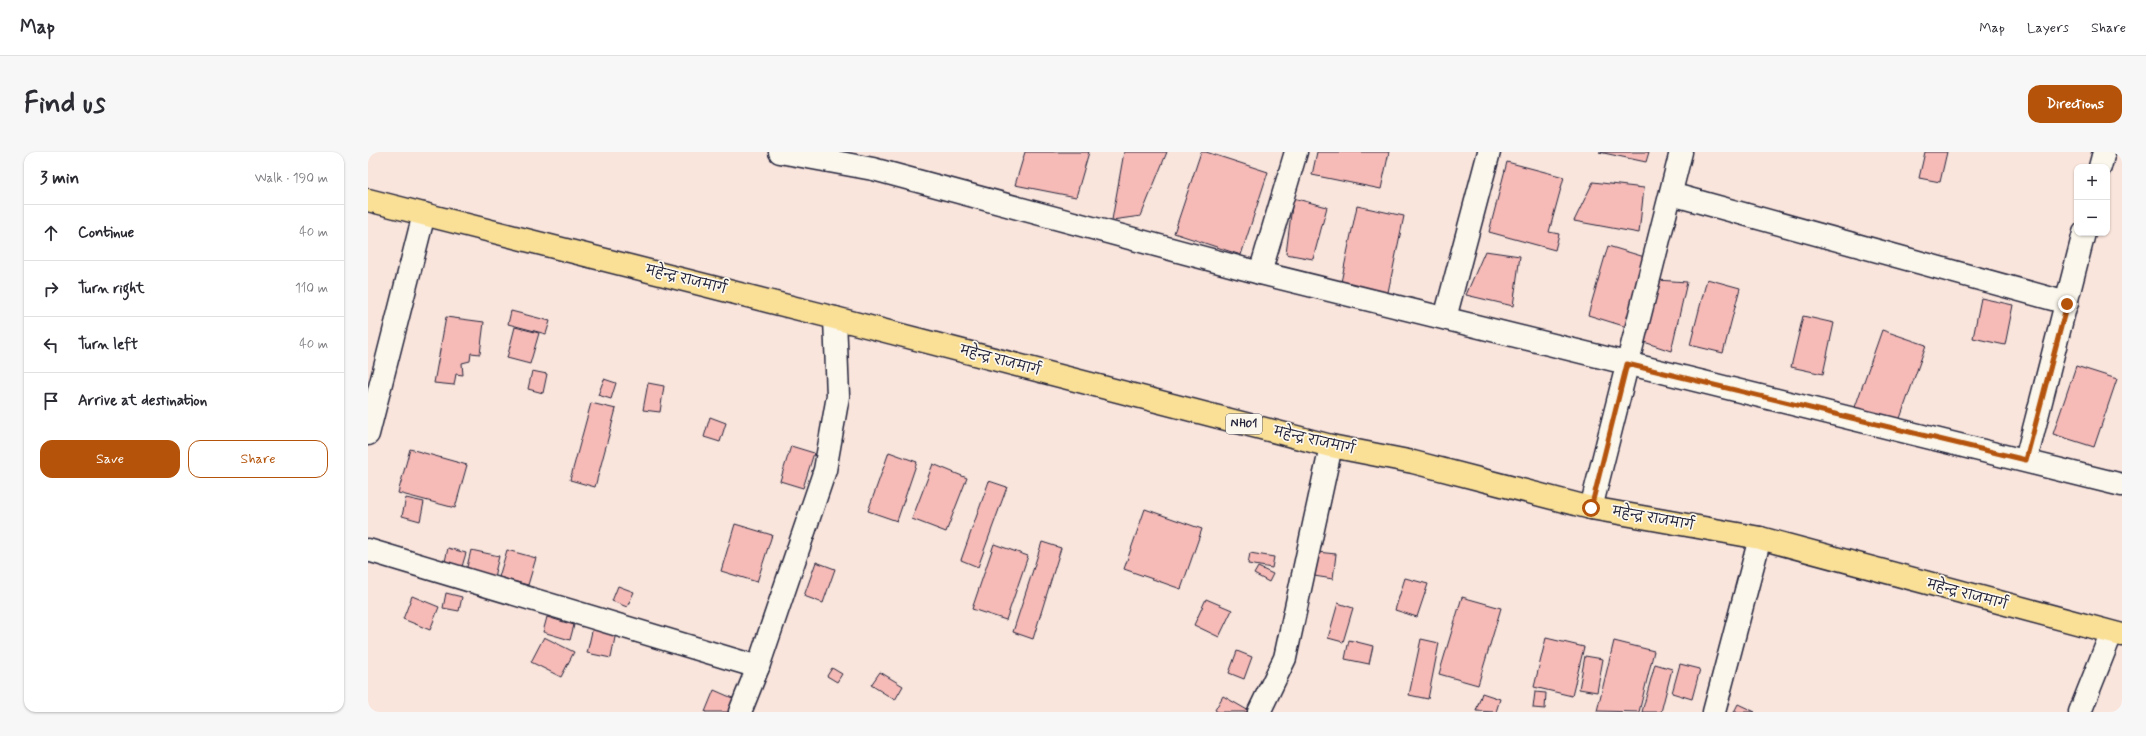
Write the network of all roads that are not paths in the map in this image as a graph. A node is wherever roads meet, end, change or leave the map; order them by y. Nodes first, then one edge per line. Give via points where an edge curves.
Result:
1 (780, 152) edge
2 (1296, 152) edge
3 (1489, 152) edge
4 (1681, 152) edge
5 (875, 160) edge
6 (1671, 194) junction
7 (368, 200) edge
8 (424, 214) junction
9 (2083, 236) edge
10 (1260, 273) junction
11 (2067, 304) junction
12 (835, 318) junction
13 (1445, 318) junction
14 (1627, 364) junction
15 (368, 434) edge
16 (1331, 446) junction
17 (2026, 460) junction
18 (2122, 485) edge
19 (1591, 508) junction
20 (1760, 538) junction
21 (368, 550) edge
22 (2117, 635) edge
23 (758, 667) junction
24 (740, 712) edge
25 (1260, 712) edge
26 (1714, 712) edge
27 (2080, 712) edge

1 - 5 street
2 - 10 street
3 - 13 street
4 - 6 street
5 - 10 street
6 - 11 street
6 - 14 street
7 - 8 highway, महेन्द्र राजमार्ग / NH01
8 - 12 highway, महेन्द्र राजमार्ग / NH01
8 - 15 street
9 - 11 street
10 - 13 street
11 - 17 street
12 - 16 highway, महेन्द्र राजमार्ग / NH01
12 - 23 street via 838,396 825,470
13 - 14 street
14 - 17 street
14 - 19 street
16 - 19 highway, महेन्द्र राजमार्ग / NH01 via 1413,462
16 - 25 street via 1285,658
17 - 18 street
19 - 20 highway, महेन्द्र राजमार्ग / NH01
20 - 22 highway, महेन्द्र राजमार्ग / NH01
20 - 26 street
21 - 23 street
22 - 27 street
23 - 24 street

